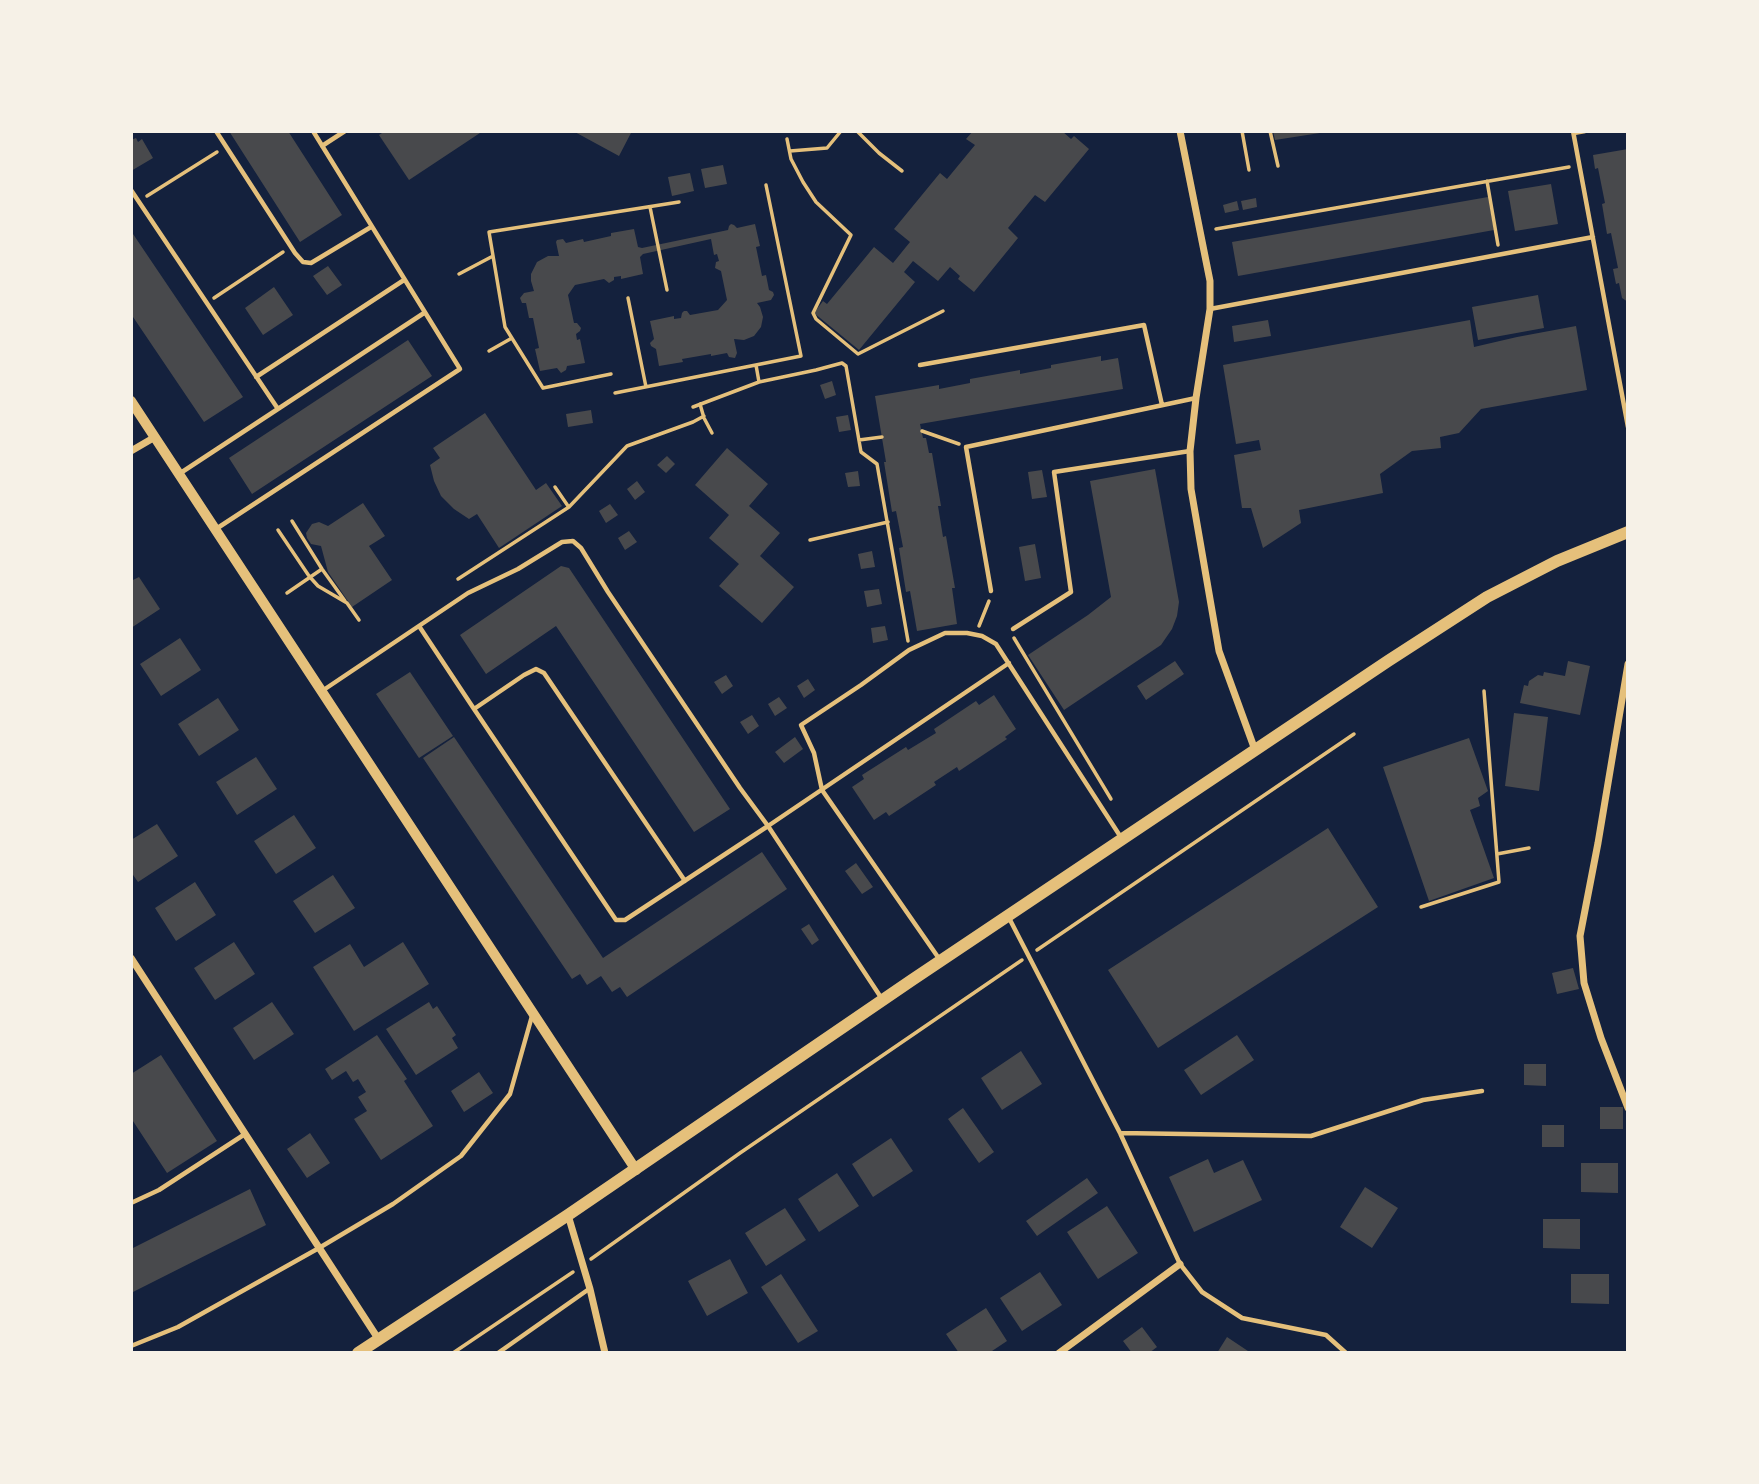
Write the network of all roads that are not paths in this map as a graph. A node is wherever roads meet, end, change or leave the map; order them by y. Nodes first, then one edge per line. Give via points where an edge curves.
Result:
1 (216, 131) edge
2 (313, 131) edge
3 (345, 131) edge
4 (1180, 131) edge
5 (1585, 131) edge
6 (1573, 132) edge
7 (321, 146) junction
8 (131, 190) edge
9 (371, 226) junction
10 (1593, 237) junction
11 (404, 280) junction
12 (1210, 309) junction
13 (424, 313) junction
14 (920, 365) dead end
15 (256, 377) junction
16 (1196, 398) junction
17 (131, 401) edge
18 (1162, 405) junction
19 (278, 409) junction
20 (1628, 427) edge
21 (155, 437) junction
22 (131, 451) edge
23 (1190, 451) junction
24 (179, 474) junction
25 (215, 529) junction
26 (1628, 532) edge
27 (991, 590) road end
28 (419, 626) junction
29 (1013, 629) road end
30 (1009, 663) junction
31 (1628, 664) edge
32 (322, 691) junction
33 (474, 709) junction
34 (1255, 750) junction
35 (822, 790) junction
36 (768, 826) junction
37 (1122, 839) junction
38 (685, 881) junction
39 (1008, 916) junction
40 (131, 958) edge
41 (940, 960) junction
42 (883, 999) junction
43 (533, 1012) junction
44 (1482, 1091) dead end
45 (1627, 1103) edge
46 (1120, 1133) junction
47 (245, 1134) junction
48 (636, 1170) junction
49 (131, 1203) edge
50 (568, 1215) junction
51 (319, 1248) junction
52 (1180, 1264) junction
53 (590, 1289) junction
54 (379, 1340) junction
55 (131, 1346) edge
56 (358, 1353) edge
57 (498, 1353) edge
58 (604, 1353) edge
59 (1059, 1353) edge
60 (1346, 1353) edge

1 - 9 lane via 303,262 311,263
2 - 7 lane
3 - 7 lane
4 - 12 street via 1210,281
5 - 6 lane
6 - 10 lane
7 - 9 lane
8 - 15 lane
9 - 11 lane
10 - 12 lane
10 - 20 lane
11 - 13 lane
11 - 15 lane
12 - 16 street
13 - 19 lane
13 - 25 lane via 460,369
14 - 18 lane via 1144,325
15 - 19 lane
16 - 18 lane
16 - 23 street
17 - 21 street
18 - 27 lane via 966,447
19 - 24 lane
21 - 22 street
21 - 24 street
23 - 29 lane via 1054,472 1071,592
23 - 34 street via 1191,489 1219,651
24 - 25 street
25 - 32 street
26 - 34 main road via 1487,597
28 - 32 lane
28 - 33 lane
28 - 36 lane via 468,593 562,542 573,541
30 - 35 lane
30 - 35 lane via 996,643 967,633 945,633 909,650 801,725 814,753
30 - 37 lane
31 - 45 street via 1580,936 1584,983
32 - 43 street
33 - 38 lane via 524,674 536,669 544,673
33 - 38 lane via 615,920 625,920
34 - 37 main road
35 - 36 lane
35 - 41 lane
36 - 38 lane
36 - 42 lane
37 - 39 main road
39 - 41 main road
39 - 46 lane
40 - 47 street
41 - 42 main road
42 - 48 main road
43 - 48 street
43 - 51 lane via 510,1094 461,1156
44 - 46 lane via 1423,1100 1311,1136
46 - 52 lane
47 - 49 lane
47 - 51 street
48 - 50 main road
50 - 53 street
50 - 54 main road
51 - 54 street
51 - 55 lane via 178,1327
52 - 59 street
52 - 60 lane via 1202,1292 1242,1318 1326,1335
53 - 57 lane
53 - 58 street
54 - 56 main road

